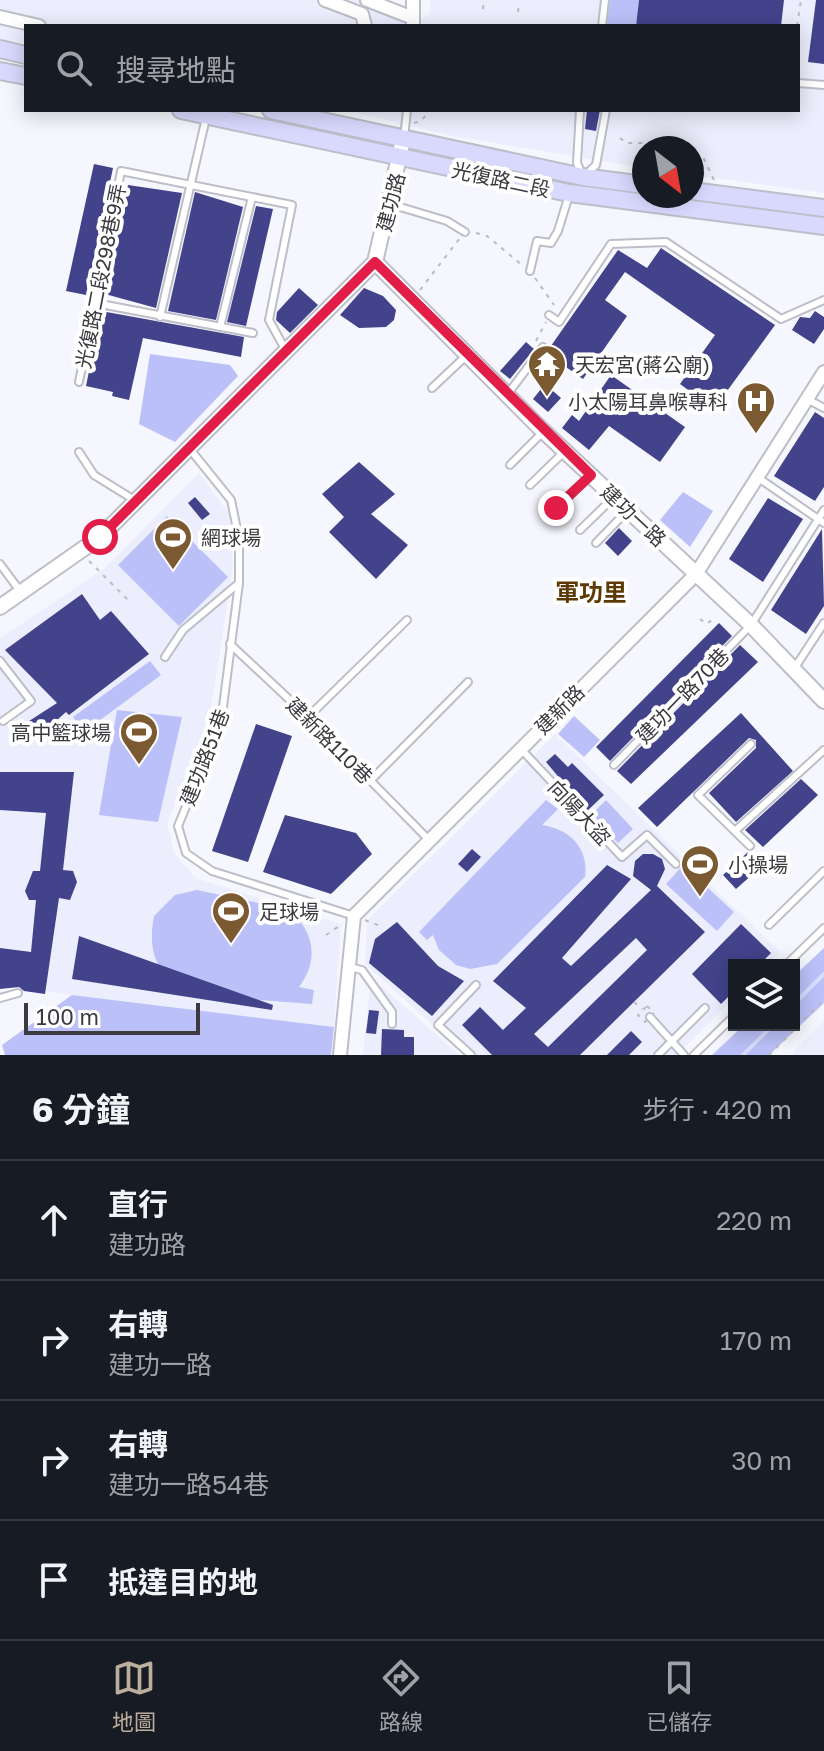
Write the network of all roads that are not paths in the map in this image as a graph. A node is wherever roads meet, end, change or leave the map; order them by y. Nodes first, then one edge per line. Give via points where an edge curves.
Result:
1 (325, 0) edge
2 (367, 0) edge
3 (413, 0) edge
4 (605, 0) edge
5 (0, 17) edge
6 (413, 22) edge
7 (30, 24) edge
8 (364, 24) edge
9 (602, 24) edge
10 (0, 49) edge
11 (24, 55) edge
12 (0, 71) edge
13 (24, 76) edge
14 (800, 83) edge
15 (824, 85) edge
16 (190, 112) edge
17 (280, 112) edge
18 (407, 112) edge
19 (580, 112) edge
20 (606, 112) edge
21 (207, 116) junction
22 (403, 140) junction
23 (401, 158) junction
24 (583, 177) junction
25 (632, 183) edge
26 (189, 185) junction
27 (704, 186) edge
28 (575, 194) junction
29 (252, 197) junction
30 (389, 204) junction
31 (824, 208) edge
32 (824, 226) edge
33 (465, 232) road end
34 (375, 262) junction
35 (530, 271) road end
36 (824, 300) edge
37 (95, 303) junction
38 (549, 315) road end
39 (160, 317) junction
40 (220, 327) junction
41 (253, 333) dead end
42 (543, 347) road end
43 (286, 350) junction
44 (467, 355) junction
45 (824, 372) edge
46 (79, 382) dead end
47 (432, 388) dead end
48 (507, 395) junction
49 (807, 399) junction
50 (824, 408) edge
51 (544, 431) junction
52 (189, 448) junction
53 (565, 451) junction
54 (79, 452) dead end
55 (510, 465) dead end
56 (591, 475) junction
57 (757, 477) junction
58 (530, 485) dead end
59 (614, 497) junction
60 (136, 501) junction
61 (556, 508) dead end
62 (628, 510) junction
63 (824, 510) edge
64 (821, 521) edge
65 (580, 530) dead end
66 (596, 543) dead end
67 (0, 564) edge
68 (696, 574) junction
69 (239, 583) junction
70 (22, 594) junction
71 (0, 607) edge
72 (407, 620) dead end
73 (824, 623) edge
74 (751, 625) junction
75 (230, 644) junction
76 (165, 657) dead end
77 (0, 661) edge
78 (794, 669) junction
79 (468, 682) dead end
80 (824, 701) edge
81 (308, 717) junction
82 (3, 721) dead end
83 (751, 744) dead end
84 (520, 748) junction
85 (824, 750) edge
86 (614, 765) dead end
87 (371, 780) junction
88 (735, 831) junction
89 (428, 839) junction
90 (750, 846) dead end
91 (676, 864) dead end
92 (824, 871) edge
93 (354, 916) junction
94 (769, 925) dead end
95 (824, 928) edge
96 (792, 959) edge
97 (349, 967) junction
98 (476, 985) dead end
99 (18, 993) dead end
100 (0, 998) edge
101 (705, 1008) dead end
102 (650, 1017) dead end
103 (728, 1022) edge
104 (392, 1024) dead end
105 (672, 1042) junction
106 (340, 1055) edge
107 (471, 1055) edge
108 (658, 1055) edge
109 (684, 1055) edge
110 (694, 1055) edge

1 - 8 street via 362,14
2 - 6 street
3 - 6 street
4 - 9 lane
5 - 7 street
10 - 11 main road
12 - 13 main road
14 - 15 lane
16 - 21 main road, 光復路二段
17 - 22 main road, 光復路二段
18 - 22 lane
19 - 24 lane via 577,163
20 - 24 lane via 596,165
21 - 23 main road, 光復路二段
21 - 26 lane
22 - 23 street, 建功路
22 - 24 main road, 光復路二段
23 - 28 main road, 光復路二段
23 - 30 street, 建功路
24 - 25 main road, 光復路二段
24 - 28 street
26 - 29 lane
26 - 37 lane, 光復路二段298巷9弄 via 121,171
26 - 39 lane
27 - 31 main road
28 - 32 main road, 光復路二段
28 - 35 lane via 551,243 537,241
29 - 40 lane
29 - 43 lane via 292,205 269,320
30 - 33 lane via 447,221
30 - 34 street, 建功路
34 - 43 street
34 - 44 street, 建功一路
36 - 38 lane via 781,319 666,242 611,244 559,322
37 - 39 lane
37 - 46 lane, 光復路二段298巷9弄
39 - 40 lane
40 - 41 lane
42 - 48 lane
43 - 52 street
44 - 47 lane
44 - 48 street, 建功一路
45 - 49 street, 建新路
48 - 51 street, 建功一路
49 - 50 lane
49 - 57 street, 建新路
51 - 53 street, 建功一路
51 - 55 lane
52 - 60 street
52 - 69 lane, 建功路51巷 via 231,500 239,539
53 - 56 street, 建功一路
53 - 58 lane
54 - 60 lane via 94,475
56 - 59 street, 建功一路
56 - 61 lane
57 - 64 lane
57 - 68 street, 建新路
59 - 62 street, 建功一路
59 - 65 lane
60 - 70 street via 80,552
62 - 66 lane
62 - 68 street, 建功一路
63 - 64 lane, 建功一路70巷
64 - 74 lane, 建功一路70巷
67 - 70 lane
68 - 74 street, 建功一路
68 - 84 street, 建新路
69 - 75 lane, 建功路51巷
69 - 76 lane via 183,630
70 - 71 street
72 - 81 lane
73 - 78 lane
74 - 78 street, 建功一路
74 - 86 lane, 建功一路70巷
75 - 81 lane, 建新路110巷
75 - 93 lane, 建功路51巷 via 221,722 178,826 186,853 212,871
77 - 82 lane via 31,701
78 - 80 street, 建功一路
79 - 87 lane
81 - 87 lane, 建新路110巷
83 - 88 lane via 698,795
84 - 89 street, 建新路
84 - 91 lane, 向陽大盜 via 622,857 647,835
85 - 88 lane
87 - 89 lane, 建新路110巷
88 - 90 lane
89 - 93 street, 建新路
92 - 94 lane
93 - 97 street
95 - 96 lane
97 - 104 lane via 362,970 392,1012
97 - 106 street
98 - 107 lane via 438,1025
99 - 100 lane
101 - 105 lane
102 - 105 lane
103 - 110 lane
105 - 108 lane
105 - 109 lane

